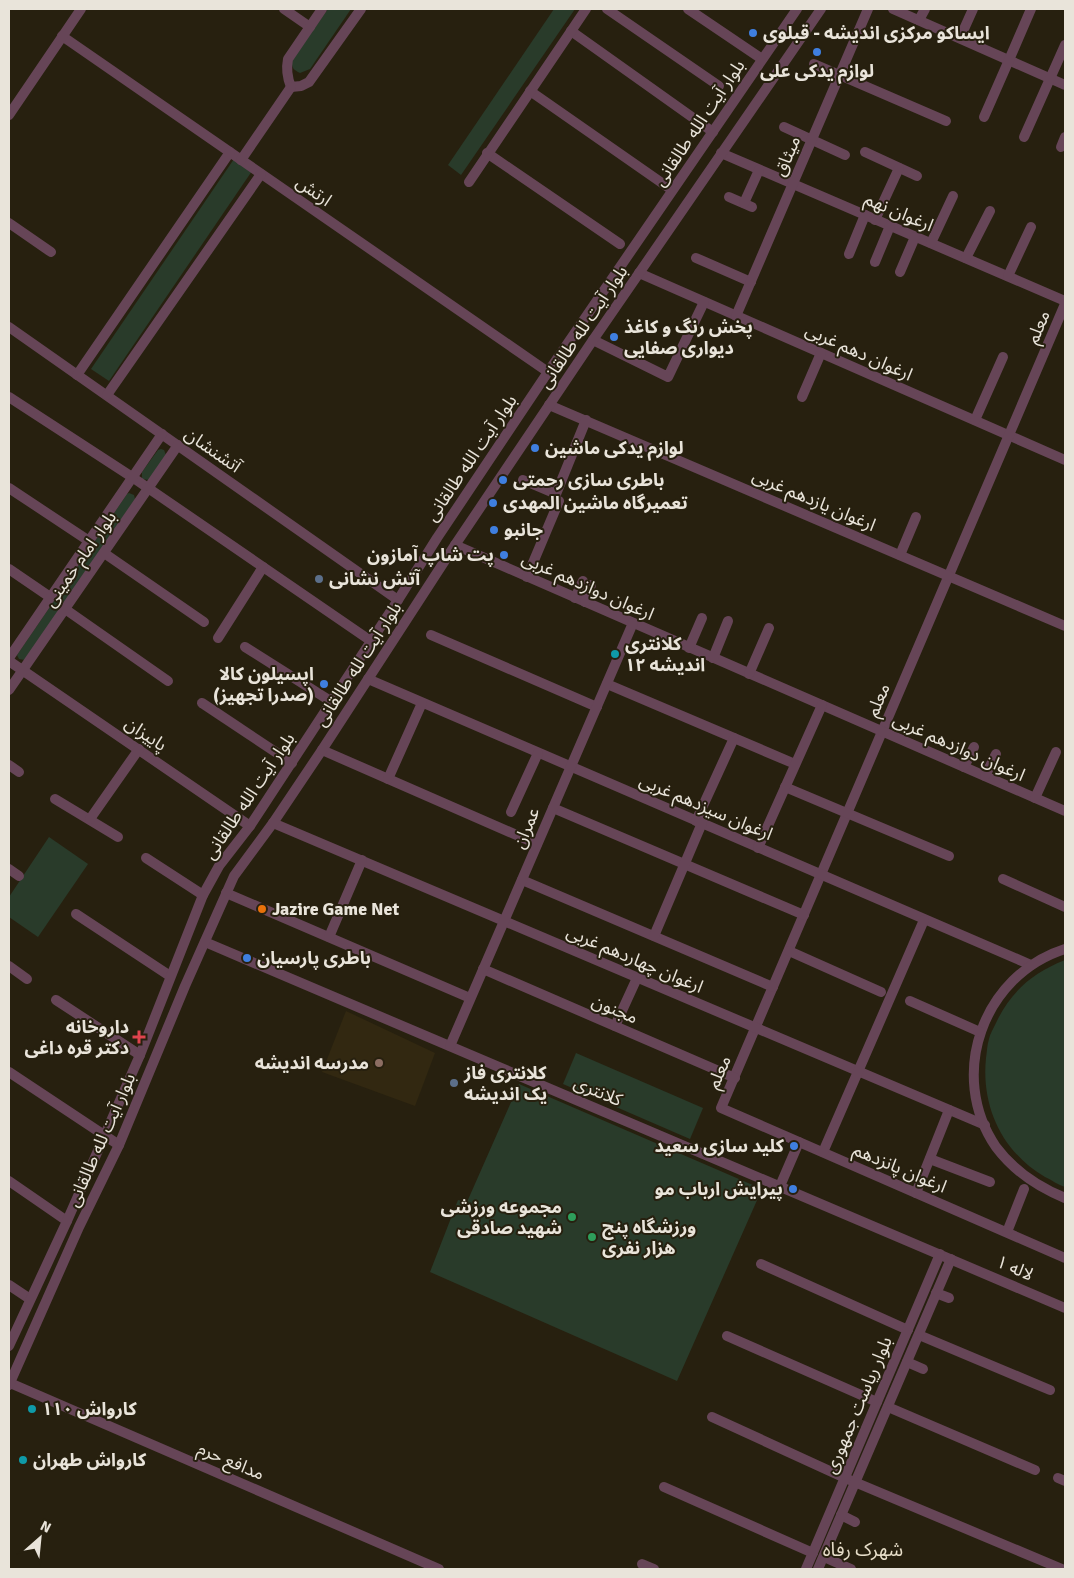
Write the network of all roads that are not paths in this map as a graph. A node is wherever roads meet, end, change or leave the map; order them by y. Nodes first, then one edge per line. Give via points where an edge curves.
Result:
1 (80, 9) edge
2 (284, 9) edge
3 (322, 9) edge
4 (361, 9) edge
5 (586, 9) edge
6 (607, 9) edge
7 (688, 9) edge
8 (797, 9) edge
9 (821, 9) edge
10 (868, 9) edge
11 (893, 9) edge
12 (925, 9) edge
13 (973, 9) edge
14 (1030, 9) edge
15 (920, 20) junction
16 (310, 27) junction
17 (571, 31) junction
18 (62, 36) junction
19 (960, 38) junction
20 (1065, 45) edge
21 (762, 59) junction
22 (1009, 60) junction
23 (814, 64) dead end
24 (840, 75) junction
25 (1050, 78) junction
26 (1065, 85) edge
27 (719, 86) dead end
28 (291, 87) junction
29 (530, 91) junction
30 (9, 115) edge
31 (984, 117) dead end
32 (946, 121) dead end
33 (784, 127) dead end
34 (713, 132) junction
35 (1065, 136) edge
36 (1024, 137) dead end
37 (812, 140) junction
38 (1061, 147) dead end
39 (230, 152) junction
40 (865, 152) dead end
41 (488, 153) junction
42 (720, 153) junction
43 (846, 155) dead end
44 (241, 160) junction
45 (899, 168) junction
46 (759, 170) junction
47 (261, 174) junction
48 (917, 176) dead end
49 (468, 182) dead end
50 (793, 184) junction
51 (672, 190) junction
52 (953, 196) dead end
53 (729, 197) dead end
54 (990, 211) dead end
55 (864, 215) junction
56 (875, 220) junction
57 (9, 223) edge
58 (890, 226) junction
59 (1031, 227) dead end
60 (915, 237) junction
61 (640, 238) junction
62 (930, 243) junction
63 (620, 244) dead end
64 (655, 250) junction
65 (51, 252) dead end
66 (849, 254) dead end
67 (696, 258) dead end
68 (966, 258) junction
69 (875, 262) dead end
70 (900, 272) dead end
71 (639, 273) junction
72 (1008, 276) junction
73 (751, 282) junction
74 (704, 302) junction
75 (1065, 303) edge
76 (736, 316) junction
77 (9, 327) edge
78 (593, 340) junction
79 (821, 353) junction
80 (1003, 357) dead end
81 (548, 372) junction
82 (77, 374) junction
83 (107, 395) junction
84 (9, 397) edge
85 (802, 397) dead end
86 (549, 405) junction
87 (586, 420) junction
88 (975, 420) junction
89 (162, 434) junction
90 (1009, 435) junction
91 (178, 445) junction
92 (1065, 460) edge
93 (132, 478) junction
94 (523, 480) dead end
95 (9, 488) edge
96 (148, 488) junction
97 (556, 494) junction
98 (916, 518) dead end
99 (89, 541) junction
100 (454, 545) junction
101 (104, 553) junction
102 (900, 555) junction
103 (263, 567) junction
104 (9, 569) edge
105 (949, 576) junction
106 (527, 577) junction
107 (587, 583) dead end
108 (50, 597) junction
109 (398, 600) junction
110 (580, 600) junction
111 (65, 609) junction
112 (702, 618) dead end
113 (728, 621) dead end
114 (204, 622) dead end
115 (633, 623) junction
116 (382, 626) junction
117 (1065, 626) edge
118 (769, 628) dead end
119 (396, 635) junction
120 (431, 635) dead end
121 (218, 638) dead end
122 (371, 642) junction
123 (246, 647) dead end
124 (689, 648) junction
125 (713, 658) junction
126 (9, 659) edge
127 (22, 670) junction
128 (750, 674) junction
129 (368, 679) junction
130 (168, 681) dead end
131 (607, 684) junction
132 (9, 690) edge
133 (332, 702) junction
134 (422, 702) junction
135 (202, 703) dead end
136 (822, 705) junction
137 (597, 707) junction
138 (882, 732) junction
139 (734, 738) junction
140 (974, 747) dead end
141 (139, 749) junction
142 (322, 750) junction
143 (1056, 752) dead end
144 (538, 753) junction
145 (996, 754) dead end
146 (292, 762) junction
147 (795, 764) junction
148 (9, 765) edge
149 (571, 767) junction
150 (964, 767) junction
151 (19, 772) dead end
152 (985, 776) junction
153 (388, 779) junction
154 (785, 787) junction
155 (1035, 798) junction
156 (55, 799) dead end
157 (553, 808) junction
158 (1065, 811) edge
159 (511, 812) dead end
160 (848, 813) junction
161 (90, 819) junction
162 (699, 822) junction
163 (273, 823) junction
164 (250, 826) junction
165 (118, 837) dead end
166 (537, 844) junction
167 (758, 848) junction
168 (949, 856) dead end
169 (146, 858) dead end
170 (362, 860) junction
171 (684, 864) junction
172 (9, 869) edge
173 (821, 875) junction
174 (19, 876) dead end
175 (1004, 879) dead end
176 (522, 880) junction
177 (226, 893) junction
178 (204, 895) junction
179 (1065, 907) edge
180 (76, 914) dead end
181 (804, 916) junction
182 (924, 920) junction
183 (504, 921) junction
184 (654, 936) junction
185 (329, 937) junction
186 (205, 942) junction
187 (1065, 950) edge
188 (789, 951) junction
189 (9, 966) edge
190 (1030, 966) junction
191 (483, 969) junction
192 (170, 976) junction
193 (637, 978) junction
194 (27, 979) dead end
195 (773, 987) junction
196 (880, 992) dead end
197 (470, 998) junction
198 (56, 1000) dead end
199 (910, 1001) dead end
200 (615, 1026) junction
201 (756, 1028) junction
202 (980, 1032) junction
203 (450, 1046) junction
204 (140, 1055) junction
205 (9, 1072) edge
206 (858, 1072) junction
207 (734, 1078) junction
208 (721, 1108) joint
209 (949, 1110) junction
210 (985, 1126) junction
211 (105, 1135) junction
212 (799, 1142) junction
213 (119, 1145) junction
214 (823, 1152) junction
215 (930, 1159) junction
216 (9, 1181) edge
217 (990, 1182) dead end
218 (780, 1186) junction
219 (1024, 1189) dead end
220 (916, 1192) junction
221 (1065, 1198) edge
222 (67, 1221) junction
223 (1007, 1232) junction
224 (940, 1254) junction
225 (1065, 1258) edge
226 (951, 1259) junction
227 (761, 1264) dead end
228 (9, 1285) edge
229 (936, 1293) junction
230 (949, 1298) dead end
231 (30, 1299) junction
232 (1065, 1308) edge
233 (908, 1330) junction
234 (919, 1335) junction
235 (727, 1336) dead end
236 (9, 1346) edge
237 (907, 1362) junction
238 (923, 1369) dead end
239 (9, 1384) edge
240 (1050, 1390) dead end
241 (877, 1402) junction
242 (888, 1406) junction
243 (712, 1417) dead end
244 (850, 1467) junction
245 (1035, 1470) dead end
246 (860, 1471) junction
247 (845, 1478) junction
248 (856, 1482) junction
249 (664, 1487) dead end
250 (838, 1494) junction
251 (848, 1499) junction
252 (841, 1515) junction
253 (855, 1522) dead end
254 (813, 1553) junction
255 (824, 1557) junction
256 (642, 1564) dead end
257 (439, 1569) edge
258 (654, 1569) edge
259 (806, 1569) edge
260 (818, 1569) edge
261 (851, 1569) edge
262 (1062, 1569) edge

1 - 18 street
2 - 16 street
3 - 16 street
4 - 28 street via 309,82
5 - 17 street
6 - 27 street
7 - 21 street
8 - 21 street, بلوار آیت الله طالقانی
9 - 42 street, بلوار آیت لله طالقانی
10 - 24 street, میثاق
11 - 15 street
12 - 15 street
13 - 19 street
14 - 22 street
15 - 19 street
16 - 28 street via 288,58 287,77
17 - 29 street
17 - 34 street
18 - 30 street
18 - 39 street, ارتش
19 - 22 street
20 - 25 street
21 - 34 street, بلوار آیت الله طالقانی
22 - 25 street
22 - 31 street
23 - 24 street
24 - 32 street
24 - 37 street, میثاق
25 - 26 street
25 - 36 street
28 - 44 street
29 - 41 street
29 - 51 street
33 - 37 street
34 - 51 street, بلوار آیت الله طالقانی
35 - 38 street
37 - 43 street
37 - 50 street, میثاق
39 - 44 street, ارتش
39 - 82 street
40 - 45 street
41 - 49 street
41 - 63 street
42 - 46 street, ارغوان نهم
42 - 64 street, بلوار آیت لله طالقانی
44 - 47 street, ارتش
45 - 48 street
45 - 56 street
46 - 50 street, ارغوان نهم
46 - 53 street via 748,205
47 - 81 street, ارتش
47 - 83 street
50 - 55 street, ارغوان نهم
50 - 73 street, میثاق
51 - 61 street, بلوار آیت الله طالقانی
52 - 62 street
54 - 68 street
55 - 56 street, ارغوان نهم
55 - 66 street
56 - 58 street, ارغوان نهم
57 - 65 street
58 - 60 street, ارغوان نهم
58 - 69 street
59 - 72 street
60 - 62 street, ارغوان نهم
60 - 70 street
61 - 64 street
61 - 81 street, بلوار آیت الله طالقانی
62 - 68 street, ارغوان نهم
64 - 71 street, بلوار آیت لله طالقانی
67 - 73 street
68 - 72 street, ارغوان نهم
71 - 74 street, ارغوان دهم غربی
71 - 78 street, بلوار آیت لله طالقانی
72 - 75 street, ارغوان نهم
73 - 76 street, میثاق
74 - 76 street, ارغوان دهم غربی
74 - 78 street via 668,376
75 - 90 street, معلم
76 - 79 street, ارغوان دهم غربی
77 - 82 street, آتشنشان
78 - 86 street, بلوار آیت لله طالقانی
79 - 85 street
79 - 88 street, ارغوان دهم غربی
80 - 88 street
81 - 109 street, بلوار آیت الله طالقانی
82 - 83 street, آتشنشان
83 - 89 street, آتشنشان
84 - 93 street
86 - 87 street, ارغوان یازدهم غربی
86 - 100 street, بلوار آیت لله طالقانی
87 - 97 street
87 - 102 street, ارغوان یازدهم غربی
88 - 90 street, ارغوان دهم غربی
89 - 91 street, آتشنشان
89 - 93 street, بلوار امام خمینی
90 - 92 street, ارغوان دهم غربی
90 - 105 street, معلم
91 - 96 street, بلوار امام خمینی
91 - 109 street, آتشنشان
93 - 96 street
93 - 99 street, بلوار امام خمینی
94 - 97 street
95 - 99 street
96 - 101 street, بلوار امام خمینی
96 - 103 street
97 - 106 street via 554,499 559,501
98 - 102 street
99 - 108 street, بلوار امام خمینی
100 - 106 street, ارغوان دوازدهم غربی
100 - 119 street, بلوار آیت لله طالقانی
101 - 111 street, بلوار امام خمینی
101 - 114 street
102 - 105 street, ارغوان یازدهم غربی
103 - 121 street
103 - 122 street
104 - 108 street
105 - 117 street, ارغوان یازدهم غربی
105 - 138 street, معلم
106 - 110 street, ارغوان دوازدهم غربی
107 - 110 street
108 - 126 street, بلوار امام خمینی
109 - 116 street, بلوار آیت الله طالقانی
110 - 115 street, ارغوان دوازدهم غربی
111 - 127 street, بلوار امام خمینی
111 - 130 street
112 - 124 street
113 - 125 street
115 - 124 street, ارغوان دوازدهم غربی
115 - 131 street, عمران
116 - 119 street
116 - 122 street, بلوار آیت الله طالقانی
118 - 128 street
119 - 129 street, بلوار آیت لله طالقانی
120 - 137 street
122 - 133 street, بلوار آیت الله طالقانی
123 - 133 street
124 - 125 street, ارغوان دوازدهم غربی
125 - 128 street, ارغوان دوازدهم غربی
126 - 127 street, پاییزان
127 - 132 street, بلوار امام خمینی
127 - 141 street, پاییزان
128 - 136 street, ارغوان دوازدهم غربی
129 - 134 street, ارغوان سیزدهم غربی
129 - 142 street, بلوار آیت لله طالقانی
131 - 137 street, عمران
131 - 139 street
133 - 146 street, بلوار آیت الله طالقانی
134 - 144 street, ارغوان سیزدهم غربی
134 - 153 street
135 - 146 street
136 - 138 street, ارغوان دوازدهم غربی
136 - 147 street
137 - 149 street, عمران
138 - 150 street, ارغوان دوازدهم غربی
138 - 160 street, معلم
139 - 147 street
139 - 162 street
140 - 150 street
141 - 161 street
141 - 164 street, پاییزان
142 - 153 street
142 - 163 street, بلوار آیت لله طالقانی
143 - 155 street
144 - 149 street, ارغوان سیزدهم غربی
144 - 159 street
145 - 152 street
146 - 164 street, بلوار آیت الله طالقانی
147 - 154 street
148 - 151 street
149 - 157 street, عمران
149 - 162 street, ارغوان سیزدهم غربی
150 - 152 street, ارغوان دوازدهم غربی
152 - 155 street, ارغوان دوازدهم غربی
153 - 166 street
154 - 160 street
154 - 167 street
155 - 158 street, ارغوان دوازدهم غربی
156 - 161 street
157 - 166 street, عمران
157 - 171 street
160 - 168 street
160 - 173 street, معلم
161 - 165 street
162 - 167 street, ارغوان سیزدهم غربی
162 - 171 street
163 - 170 street, ارغوان چهاردهم غربی
163 - 177 street, بلوار آیت لله طالقانی via 234,876
164 - 178 street, بلوار آیت الله طالقانی via 219,866
166 - 176 street, عمران
167 - 173 street, ارغوان سیزدهم غربی
169 - 178 street
170 - 183 street, ارغوان چهاردهم غربی
170 - 185 street
171 - 181 street
171 - 184 street
172 - 174 street
173 - 181 street, معلم
173 - 182 street, ارغوان سیزدهم غربی
175 - 179 street
176 - 183 street, عمران
176 - 184 street
177 - 185 street
177 - 186 street, بلوار آیت لله طالقانی
178 - 192 street, بلوار آیت الله طالقانی
180 - 192 street
181 - 188 street, معلم
182 - 190 street, ارغوان سیزدهم غربی
182 - 206 street
183 - 191 street, عمران
183 - 193 street, ارغوان چهاردهم غربی
184 - 195 street
185 - 197 street
186 - 203 street, کلانتری
186 - 213 street, بلوار آیت لله طالقانی
187 - 190 street
188 - 195 street, معلم
188 - 196 street
189 - 194 street
190 - 202 street via 1000,994
191 - 197 street, عمران
191 - 200 street, مجنون
192 - 204 street, بلوار آیت الله طالقانی
193 - 200 street
193 - 201 street, ارغوان چهاردهم غربی
195 - 201 street, معلم
197 - 203 street, عمران
198 - 204 street
199 - 202 street
200 - 207 street, مجنون
201 - 206 street, ارغوان چهاردهم غربی
201 - 207 street, معلم
202 - 210 street via 974,1079 977,1103
203 - 218 street, کلانتری
204 - 211 street, بلوار آیت الله طالقانی
205 - 211 street
206 - 209 street, ارغوان چهاردهم غربی
206 - 214 street
207 - 208 street, معلم
208 - 212 street, ارغوان پانزدهم
209 - 210 street, ارغوان چهاردهم غربی
209 - 215 street
210 - 221 street via 1011,1164 1029,1180
211 - 213 street
211 - 222 street, بلوار آیت الله طالقانی
212 - 214 street, ارغوان پانزدهم
212 - 218 street
213 - 239 street, بلوار آیت لله طالقانی
214 - 220 street, ارغوان پانزدهم
215 - 217 street
215 - 220 street
216 - 222 street
218 - 224 street, کلانتری
219 - 223 street
220 - 223 street, ارغوان پانزدهم
222 - 231 street, بلوار آیت الله طالقانی
223 - 225 street, ارغوان پانزدهم
224 - 226 street, کلانتری
224 - 233 street, بلوار ریاست جمهوری
226 - 229 street, بلوار ریاست جمهوری
226 - 232 street, لاله ۱
227 - 233 street
228 - 231 street
229 - 230 street
229 - 234 street, بلوار ریاست جمهوری
231 - 236 street, بلوار آیت الله طالقانی
233 - 241 street, بلوار ریاست جمهوری
234 - 237 street, بلوار ریاست جمهوری
234 - 240 street
235 - 241 street
237 - 238 street
237 - 242 street, بلوار ریاست جمهوری
239 - 257 street, مدافع حرم
241 - 244 street, بلوار ریاست جمهوری
242 - 245 street
242 - 246 street, بلوار ریاست جمهوری
243 - 247 street
244 - 246 street via 853,1475
244 - 247 street, بلوار ریاست جمهوری
246 - 248 street, بلوار ریاست جمهوری
247 - 248 street
247 - 250 street, بلوار ریاست جمهوری
248 - 251 street, بلوار ریاست جمهوری
248 - 262 street
249 - 254 street
250 - 251 street via 847,1490 850,1493
250 - 254 street, بلوار ریاست جمهوری
251 - 252 street, بلوار ریاست جمهوری
252 - 253 street
252 - 255 street, بلوار ریاست جمهوری
254 - 259 street, بلوار ریاست جمهوری
255 - 260 street, بلوار ریاست جمهوری
255 - 261 street
256 - 258 street

